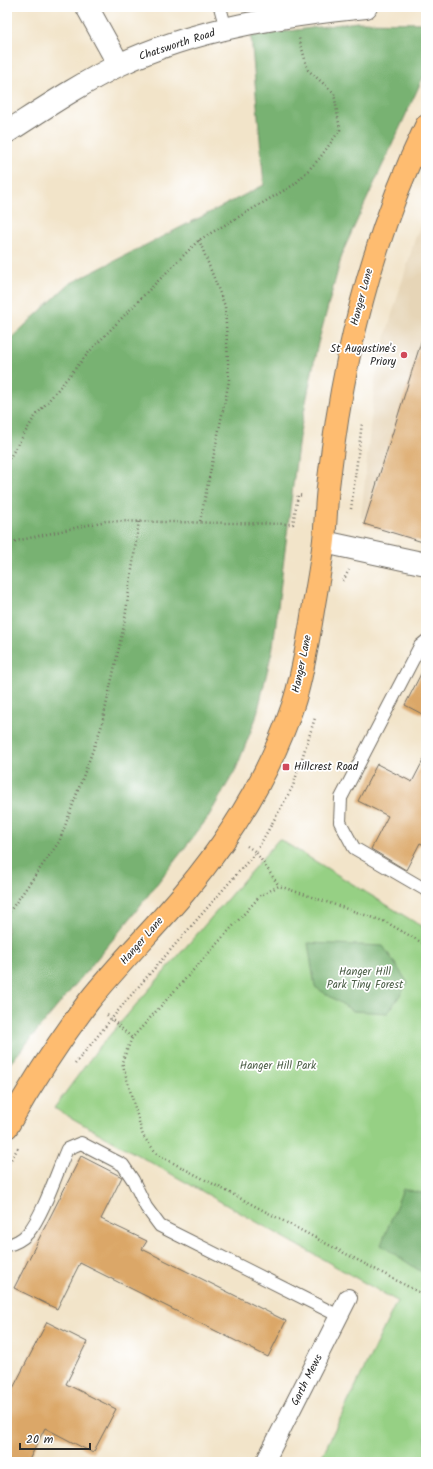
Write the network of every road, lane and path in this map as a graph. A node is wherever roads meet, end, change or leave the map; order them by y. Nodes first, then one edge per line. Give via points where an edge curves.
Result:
1 (87, 7) edge
2 (220, 7) edge
3 (366, 7) edge
4 (298, 14) junction
5 (226, 29) junction
6 (119, 65) junction
7 (426, 126) edge
8 (7, 132) edge
9 (200, 240) junction
10 (363, 418) dead end
11 (7, 462) edge
12 (298, 495) dead end
13 (352, 504) dead end
14 (139, 521) junction
15 (200, 522) junction
16 (324, 542) junction
17 (7, 543) edge
18 (426, 564) edge
19 (426, 641) edge
20 (229, 835) junction
21 (279, 886) junction
22 (426, 890) edge
23 (7, 915) edge
24 (426, 945) edge
25 (90, 1000) junction
26 (132, 1038) junction
27 (7, 1127) edge
28 (7, 1245) edge
29 (426, 1296) edge
30 (348, 1298) dead end
31 (339, 1316) junction
32 (265, 1462) edge

1 - 6 street
2 - 5 lane
3 - 4 street, Chatsworth Road
4 - 5 street, Chatsworth Road
4 - 9 path via 300,45 308,70 334,93 340,130 319,159 295,184
5 - 6 street, Chatsworth Road via 161,48
6 - 8 street, Chatsworth Road
7 - 16 highway, Hanger Lane via 408,163 370,266 354,326 328,480
9 - 11 path via 90,351 34,418
9 - 15 path via 224,306 229,381
10 - 13 path
12 - 15 path via 292,524
14 - 15 path
14 - 17 path via 106,521
14 - 23 path via 124,625 101,728 59,842
16 - 18 street
16 - 20 highway, Hanger Lane via 304,667 293,705 260,781
19 - 22 lane via 420,646 340,798 340,822 354,848
20 - 21 path via 256,852
20 - 25 highway, Hanger Lane via 186,892
21 - 24 path via 386,922
21 - 26 path via 261,895
25 - 26 path
25 - 27 highway, Hanger Lane via 33,1080
26 - 29 path via 122,1062 143,1136 158,1155
28 - 31 lane via 13,1244 27,1234 37,1219 67,1149 81,1143 123,1165 146,1207 160,1226
30 - 31 street, Garth Mews
31 - 32 street, Garth Mews

